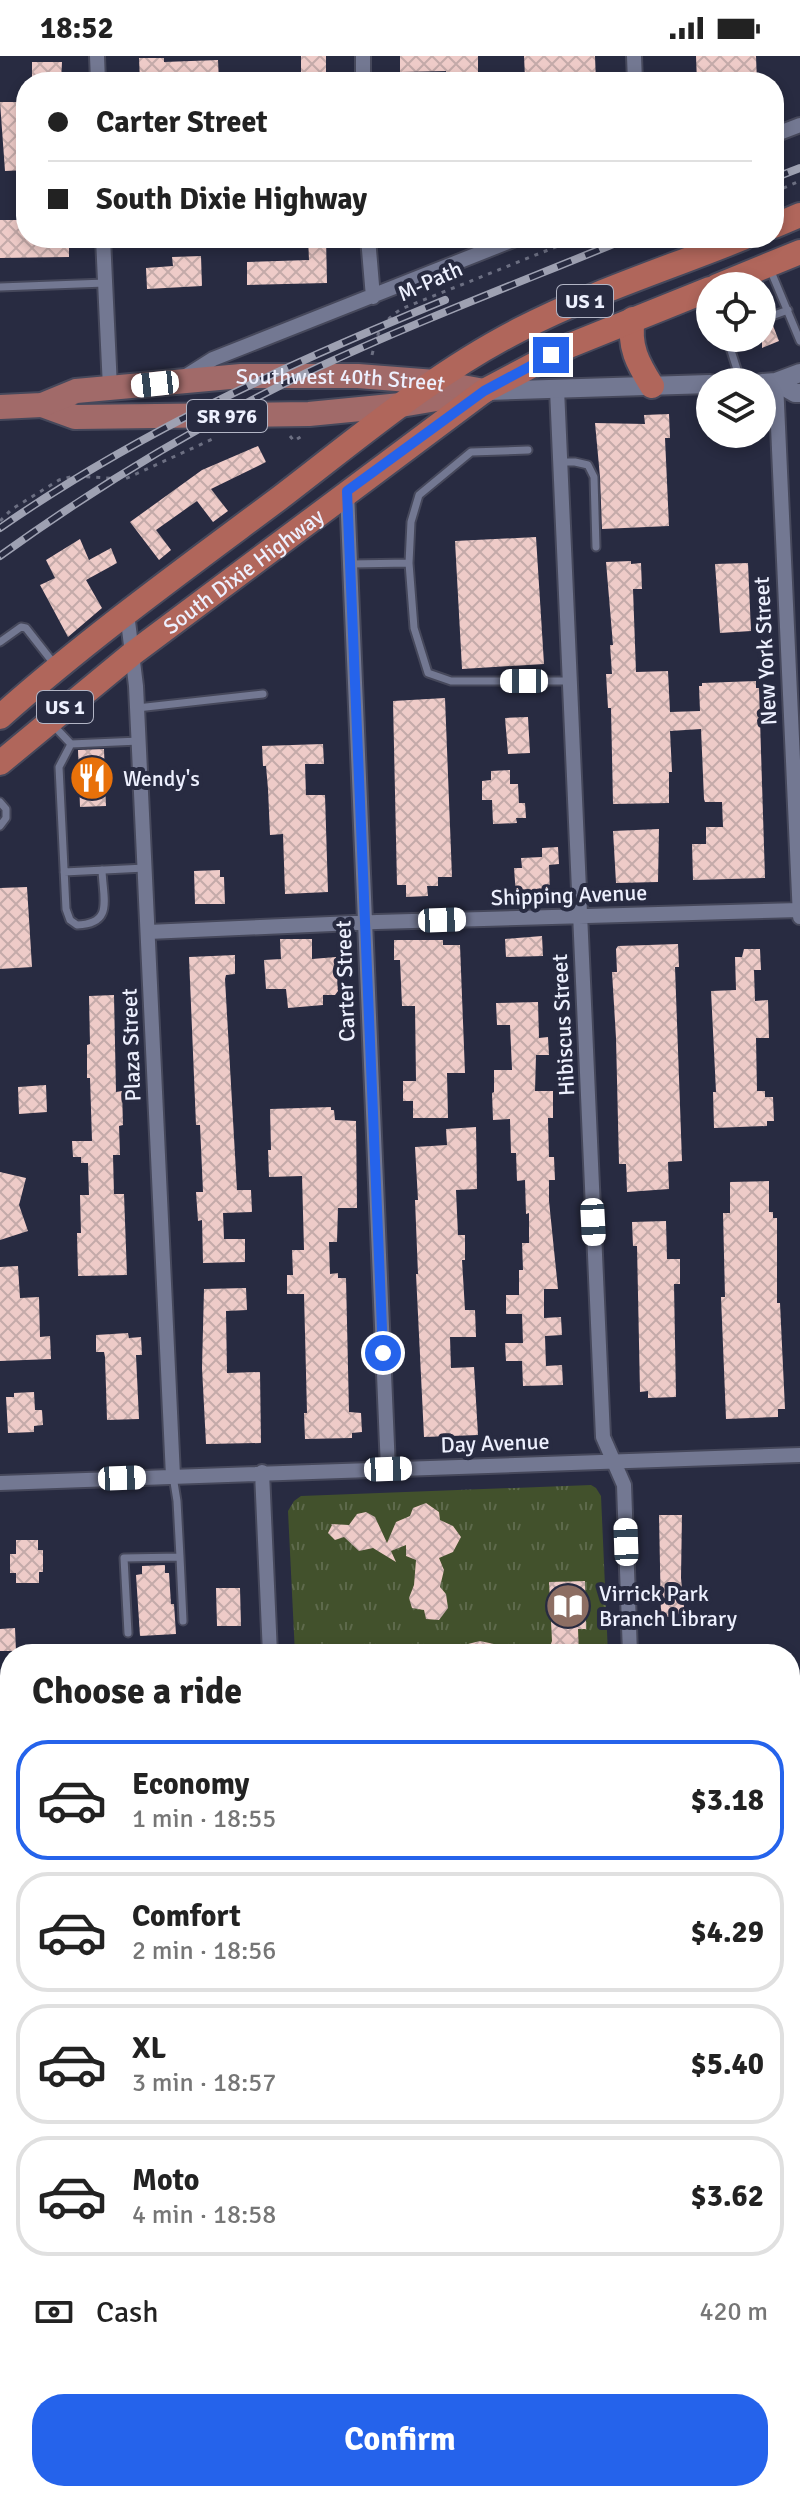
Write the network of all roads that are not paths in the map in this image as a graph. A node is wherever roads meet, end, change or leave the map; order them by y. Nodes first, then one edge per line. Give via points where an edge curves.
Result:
1 (103, 248) edge
2 (369, 248) edge
3 (493, 248) edge
4 (718, 248) edge
5 (800, 252) edge
6 (768, 265) junction
7 (751, 272) edge
8 (105, 283) junction
9 (0, 287) edge
10 (696, 294) edge
11 (373, 297) junction
12 (788, 310) junction
13 (776, 314) edge
14 (633, 319) junction
15 (800, 341) edge
16 (800, 373) edge
17 (776, 380) edge
18 (178, 381) junction
19 (435, 382) junction
20 (696, 384) edge
21 (776, 385) edge
22 (652, 386) junction
23 (110, 388) junction
24 (557, 389) junction
25 (484, 391) junction
26 (800, 393) edge
27 (42, 405) junction
28 (401, 405) junction
29 (0, 407) edge
30 (773, 448) edge
31 (528, 450) dead end
32 (560, 462) junction
33 (347, 491) junction
34 (596, 547) dead end
35 (409, 563) junction
36 (351, 564) junction
37 (127, 613) junction
38 (0, 642) edge
39 (132, 654) junction
40 (57, 668) junction
41 (571, 681) junction
42 (263, 694) dead end
43 (137, 708) junction
44 (3, 709) edge
45 (49, 720) junction
46 (139, 741) junction
47 (71, 744) junction
48 (0, 763) edge
49 (0, 802) edge
50 (0, 826) edge
51 (145, 868) junction
52 (102, 870) junction
53 (64, 872) junction
54 (800, 910) edge
55 (580, 916) junction
56 (800, 917) edge
57 (364, 922) junction
58 (148, 932) junction
59 (800, 1455) edge
60 (612, 1461) junction
61 (388, 1469) junction
62 (262, 1472) junction
63 (173, 1476) junction
64 (0, 1483) edge
65 (180, 1557) junction
66 (183, 1621) dead end
67 (128, 1633) dead end
68 (270, 1644) edge
69 (630, 1644) edge

1 - 8 street
2 - 11 street
3 - 11 street
4 - 19 highway, US 1 via 559,311
5 - 6 highway
6 - 7 highway
6 - 12 lane
8 - 9 lane
8 - 23 street
10 - 14 highway, South Dixie Highway / US 1
11 - 18 street via 213,359
12 - 13 lane
12 - 15 lane
14 - 22 highway via 634,354
14 - 25 highway, South Dixie Highway / US 1
16 - 17 street
18 - 19 main road, Southwest 40th Street / SR 976 via 336,376
18 - 23 main road, Southwest 40th Street / SR 976
19 - 25 main road, Southwest 40th Street
19 - 28 highway, US 1
20 - 22 street
21 - 26 street
22 - 24 street
23 - 27 main road, Southwest 40th Street / SR 976 via 76,391
24 - 25 street
24 - 32 street, Hibiscus Street
25 - 28 main road, Southwest 40th Street / SR 976
25 - 33 highway, South Dixie Highway / US 1
27 - 28 main road, Southwest 40th Street / SR 976 via 75,417 309,414
27 - 29 main road, Southwest 40th Street / SR 976
28 - 37 highway, South Dixie Highway / US 1
30 - 54 street, New York Street
31 - 35 lane via 471,452 419,495
32 - 34 lane via 588,465 594,477
32 - 41 street, Hibiscus Street
33 - 36 street, Carter Street
33 - 39 highway, South Dixie Highway / US 1
35 - 36 lane
35 - 41 lane via 414,628 428,673 451,681
36 - 57 street, Carter Street
37 - 39 street, Plaza Street
37 - 40 highway, South Dixie Highway / US 1
38 - 40 lane via 26,628
39 - 43 street, Plaza Street
39 - 45 highway, South Dixie Highway / US 1
40 - 44 highway, South Dixie Highway / US 1
41 - 55 street, Hibiscus Street
42 - 43 lane
43 - 46 street, Plaza Street
45 - 47 lane
45 - 48 highway, South Dixie Highway / US 1
46 - 47 lane
46 - 51 street, Plaza Street
47 - 53 lane via 59,767
49 - 50 lane via 6,809
51 - 52 lane
51 - 58 street, Plaza Street
52 - 53 lane
52 - 53 lane via 100,920 77,925 66,909
54 - 55 street, Shipping Avenue
54 - 56 street, New York Street
55 - 57 street, Shipping Avenue
55 - 60 street, Hibiscus Street via 603,1437
57 - 58 street, Shipping Avenue
57 - 61 street, Carter Street
58 - 63 street, Plaza Street
59 - 60 street, Day Avenue
60 - 61 street, Day Avenue
60 - 69 street, Hibiscus Street via 624,1485
61 - 62 street, Day Avenue
62 - 63 street, Day Avenue
62 - 68 street
63 - 64 street, Day Avenue
63 - 65 lane
65 - 66 lane
65 - 67 lane via 124,1558

